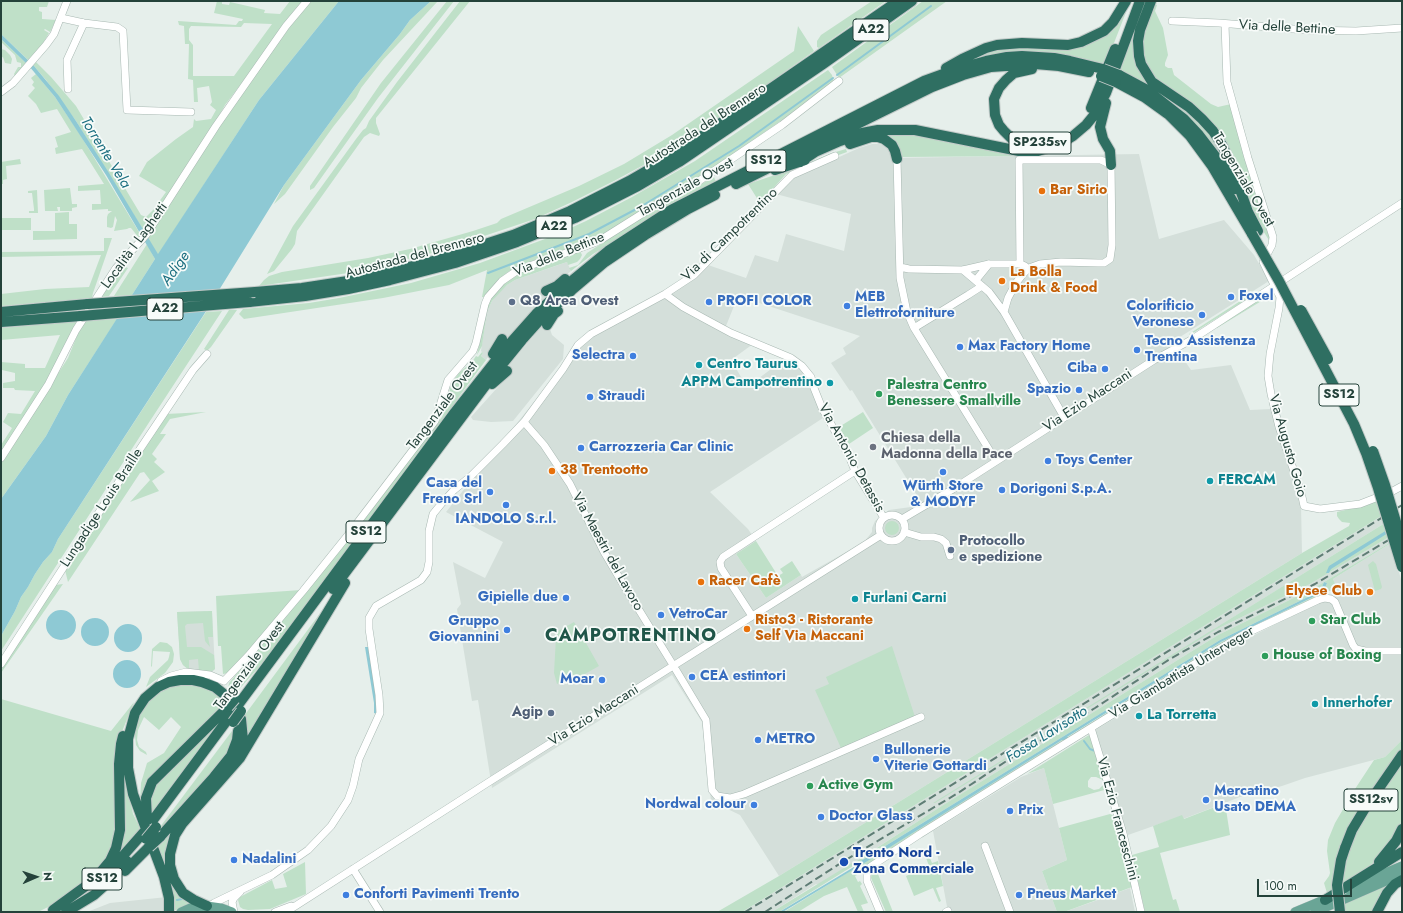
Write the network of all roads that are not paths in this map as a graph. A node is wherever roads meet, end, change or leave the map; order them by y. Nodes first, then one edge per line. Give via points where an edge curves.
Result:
1 (67, 1) edge
2 (307, 1) edge
3 (898, 1) edge
4 (912, 1) edge
5 (1126, 1) edge
6 (1135, 1) edge
7 (1140, 1) edge
8 (1151, 1) edge
9 (61, 18) junction
10 (1172, 21) dead end
11 (84, 23) junction
12 (1225, 24) junction
13 (1402, 28) edge
14 (824, 58) junction
15 (1085, 71) junction
16 (1102, 72) junction
17 (1118, 79) junction
18 (839, 81) dead end
19 (924, 81) junction
20 (68, 89) dead end
21 (1, 92) edge
22 (1106, 93) junction
23 (191, 112) dead end
24 (836, 156) dead end
25 (897, 159) joint
26 (800, 162) junction
27 (1111, 166) junction
28 (749, 178) junction
29 (1402, 203) edge
30 (1248, 212) junction
31 (1255, 233) junction
32 (608, 251) junction
33 (605, 262) junction
34 (990, 264) junction
35 (1020, 264) junction
36 (900, 267) junction
37 (1029, 268) junction
38 (963, 270) junction
39 (976, 280) junction
40 (1274, 283) junction
41 (982, 286) junction
42 (546, 291) dead end
43 (665, 294) junction
44 (1, 312) edge
45 (1004, 312) junction
46 (1, 322) edge
47 (547, 325) dead end
48 (914, 328) junction
49 (502, 338) dead end
50 (207, 354) dead end
51 (507, 371) dead end
52 (458, 414) junction
53 (1064, 417) junction
54 (524, 422) junction
55 (1, 458) edge
56 (996, 461) junction
57 (855, 471) junction
58 (1402, 486) edge
59 (884, 518) junction
60 (902, 520) junction
61 (384, 521) junction
62 (904, 532) junction
63 (881, 535) junction
64 (1402, 542) edge
65 (950, 556) dead end
66 (1402, 567) edge
67 (752, 616) junction
68 (1402, 650) edge
69 (1, 664) edge
70 (675, 668) junction
71 (224, 681) junction
72 (225, 695) junction
73 (145, 698) junction
74 (235, 710) junction
75 (135, 713) junction
76 (921, 717) dead end
77 (1091, 728) junction
78 (1402, 755) edge
79 (240, 758) junction
80 (1402, 829) edge
81 (149, 833) junction
82 (985, 846) dead end
83 (1402, 852) edge
84 (1402, 866) edge
85 (353, 869) junction
86 (1372, 869) junction
87 (1402, 874) edge
88 (1402, 880) edge
89 (243, 889) junction
90 (308, 899) junction
91 (1324, 900) junction
92 (209, 906) junction
93 (51, 911) edge
94 (66, 912) edge
95 (169, 912) edge
96 (181, 912) edge
97 (233, 912) edge
98 (275, 912) edge
99 (286, 912) edge
100 (380, 912) edge
101 (880, 912) edge
102 (1010, 912) edge
103 (1141, 912) edge
104 (1295, 912) edge
105 (1315, 912) edge
106 (1340, 912) edge
107 (1377, 912) edge

1 - 9 street
2 - 55 street, Località I Laghetti via 286,26 216,126 145,237 116,268 76,330 48,385
3 - 14 highway, Autostrada del Brennero / A22
4 - 14 highway, Autostrada del Brennero / A22
5 - 19 highway via 1104,31 1081,42 1068,45 997,45 962,59
6 - 15 highway, SP235sv via 1094,102 1079,124 1056,138 1033,144 1012,138 999,125 995,115 994,99 1006,80 1014,73 1035,69
7 - 22 highway, SP235sv
8 - 30 highway via 1138,41 1141,64 1152,82 1189,107 1213,131 1231,164
9 - 11 street
9 - 21 street via 54,34 30,65
10 - 12 street, Via delle Bettine
11 - 20 street via 67,60
11 - 23 street via 117,27 123,31 127,110
12 - 13 street, Via delle Bettine via 1306,30 1356,31
12 - 40 street via 1227,82 1273,237 1272,245 1263,262
14 - 44 highway, Autostrada del Brennero / A22, bridge via 674,155 629,181 570,211 513,235 427,263 348,281 302,288
14 - 46 highway, Autostrada del Brennero / A22, bridge via 673,165 638,186 575,218 517,242 455,263 390,280 305,296
15 - 16 highway, Tangenziale Ovest / SS12
15 - 28 highway, Tangenziale Ovest / SS12 via 1028,64 992,67 963,75 932,87
16 - 17 highway, Tangenziale Ovest / SS12, bridge
16 - 19 highway, Tangenziale Ovest / SS12 via 1070,60 1007,57 957,69
17 - 30 highway, Tangenziale Ovest / SS12 via 1147,90 1184,119 1219,162
17 - 31 highway, Tangenziale Ovest / SS12 via 1169,115 1190,136
18 - 71 street, Via delle Bettine via 782,125 696,183 602,239 518,270 502,280 488,297 474,348 448,380 434,421 303,591
19 - 32 highway, Tangenziale Ovest / SS12 via 671,210
22 - 26 highway, SP235sv via 1086,125 1060,144 1038,151 1019,151 915,130 891,129 862,133 815,152
22 - 27 highway via 1100,127 1110,151
24 - 43 street, Via di Campotrentino via 792,175 694,275
25 - 26 highway via 894,147 890,143 874,137 841,146
25 - 36 street
26 - 28 highway, SP235sv
27 - 35 street via 1101,160 1019,160
27 - 37 street via 1110,259 1098,263 1040,264
28 - 33 highway, Tangenziale Ovest / SS12 via 645,234
29 - 40 street, Via Ezio Maccani
30 - 31 highway, Tangenziale Ovest / SS12
31 - 64 highway, Tangenziale Ovest / SS12, bridge via 1329,362 1360,422 1385,485
31 - 66 highway, Tangenziale Ovest / SS12, bridge via 1354,424 1378,488
32 - 42 highway via 592,257 557,286
32 - 52 highway, Tangenziale Ovest / SS12 via 536,314 504,350
33 - 47 highway via 595,277 554,314
33 - 52 highway, Tangenziale Ovest / SS12 via 572,290 522,340
34 - 35 street
34 - 38 street
34 - 39 street
35 - 37 street
36 - 38 street
36 - 48 street via 902,294
37 - 45 street via 1016,283
38 - 39 street
39 - 41 street
40 - 53 street, Via Ezio Maccani via 1191,340 1154,360
40 - 58 street, Via Augusto Goio via 1280,300 1268,376 1279,427 1304,506 1320,509 1360,504
41 - 45 street
41 - 48 street
43 - 54 street, Via di Campotrentino via 591,334 578,345
43 - 57 street, Via Antonio Detassis via 705,320 791,358 802,366 811,377 822,408
45 - 53 street
48 - 56 street
49 - 52 highway via 497,349 460,398
50 - 69 street, Lungadige Louis Braille via 193,370 138,452
51 - 52 highway via 495,381 471,411
52 - 61 highway, Tangenziale Ovest / SS12
52 - 74 highway, Tangenziale Ovest / SS12
53 - 56 street, Via Ezio Maccani
54 - 70 street, Via Maestri del Lavoro via 544,445 570,484 622,584
54 - 89 street, Via di Campotrentino via 433,514 429,531 429,562 427,572 421,580 376,606 369,618 380,713 359,759 350,794 338,817 308,850 272,874
56 - 60 street, Via Ezio Maccani
57 - 59 street, Via Antonio Detassis
57 - 67 street via 723,556 721,568
59 - 60 street via 894,515
59 - 63 street via 880,525
60 - 62 street
61 - 74 highway, Tangenziale Ovest / SS12
61 - 79 highway
62 - 63 street via 900,538 893,540
62 - 65 street via 941,539 946,543
63 - 67 street, Via Ezio Maccani
67 - 70 street, Via Ezio Maccani
68 - 77 street, Via Giambattista Unterveger via 1356,649 1335,602 1329,598 1321,599 1226,645
70 - 76 street via 706,720 712,790 717,796 730,798 744,794
70 - 85 street, Via Ezio Maccani
71 - 72 street
71 - 73 street via 210,675 186,672 171,676 152,687
72 - 73 highway via 215,687 202,682 180,680 158,687
72 - 74 highway
73 - 75 highway
74 - 79 highway via 241,719 243,729
74 - 81 highway, Tangenziale Ovest / SS12
74 - 81 highway via 152,782 146,798
74 - 81 highway, bridge via 238,731 231,756 160,837
75 - 81 highway via 128,739 128,768 133,794
75 - 93 highway via 125,730 121,744 120,830 116,848 110,861 94,880
77 - 101 street, Via Giambattista Unterveger via 870,867 867,880
77 - 103 street, Via Ezio Franceschini via 1123,833
78 - 106 highway, SS12sv, bridge via 1352,830 1341,860 1337,885
79 - 92 highway via 182,824 172,844 170,865 174,879 183,893
80 - 86 highway, SS12sv via 1387,854
81 - 93 highway, Tangenziale Ovest / SS12 via 100,880 81,895
81 - 94 highway, SS12 via 125,871 94,896
81 - 95 highway via 164,877
82 - 102 street
83 - 86 highway, SS12sv
84 - 91 main road
85 - 90 street, Via Ezio Maccani
85 - 100 street
86 - 91 highway, SS12sv
87 - 105 main road
88 - 107 highway via 1387,893
89 - 92 street, Via di Campotrentino
89 - 97 street, Via di Campotrentino via 232,902
90 - 98 street, Via Ezio Maccani
90 - 99 street, Via Ezio Maccani
91 - 104 main road
92 - 96 main road via 190,908
92 - 97 main road

